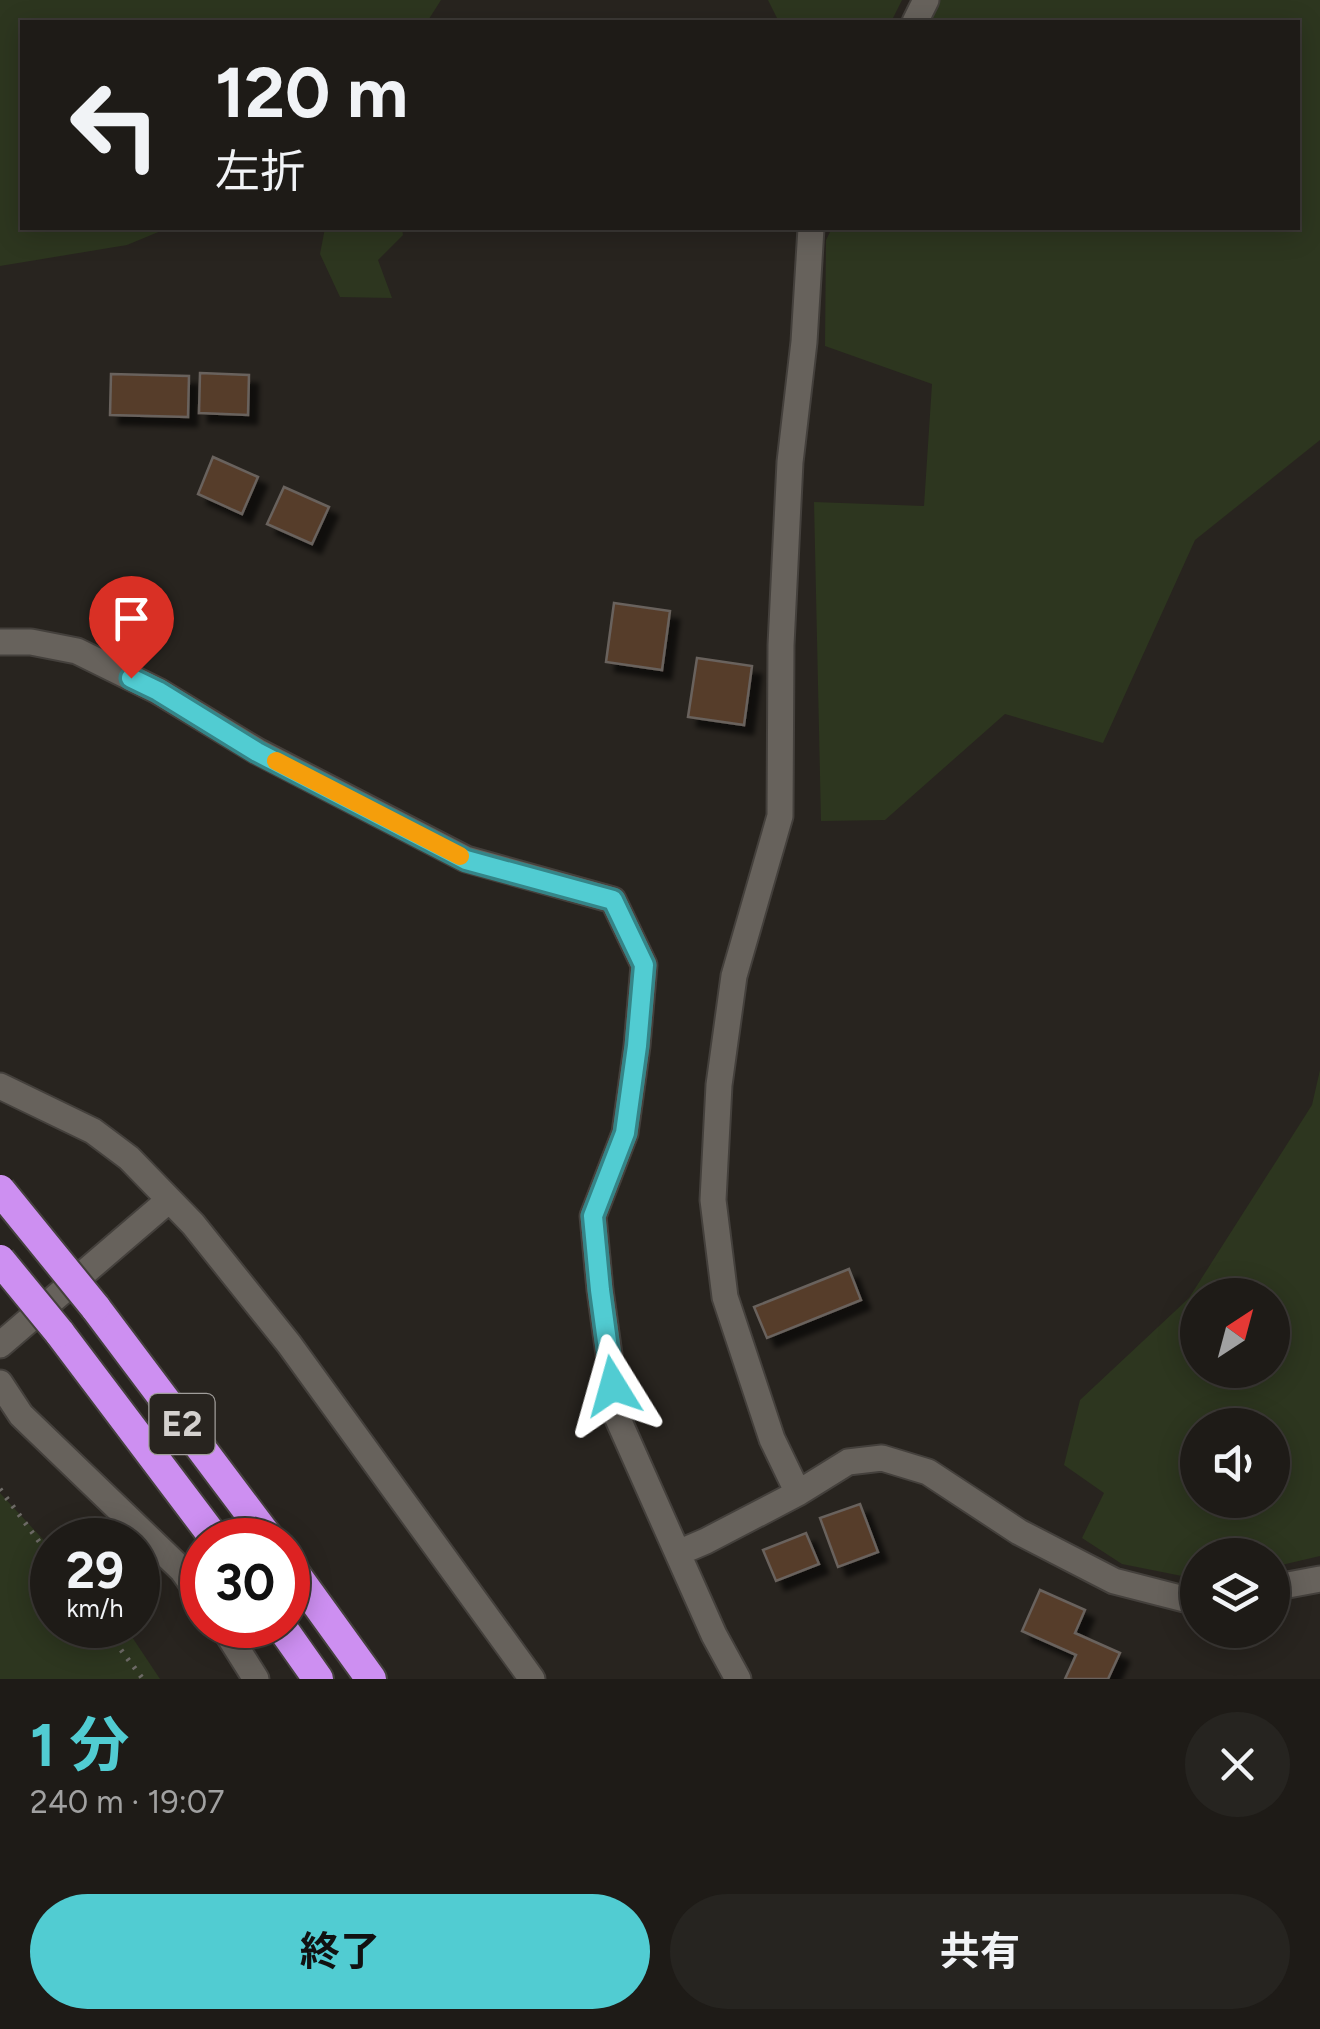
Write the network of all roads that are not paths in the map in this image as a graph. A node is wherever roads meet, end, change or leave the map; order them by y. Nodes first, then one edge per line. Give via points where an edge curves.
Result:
1 (811, 230) edge
2 (0, 642) edge
3 (0, 1086) edge
4 (0, 1190) edge
5 (170, 1200) junction
6 (0, 1260) edge
7 (0, 1346) edge
8 (0, 1383) edge
9 (798, 1493) junction
10 (199, 1518) edge
11 (253, 1518) edge
12 (678, 1553) junction
13 (180, 1568) edge
14 (1320, 1579) edge
15 (1290, 1585) edge
16 (310, 1595) edge
17 (1180, 1598) edge
18 (239, 1648) edge
19 (296, 1648) edge
20 (256, 1679) edge
21 (318, 1679) edge
22 (370, 1679) edge
23 (532, 1679) edge
24 (738, 1679) edge

1 - 9 street via 789,480 780,816 734,976 713,1200 725,1298 772,1438
2 - 12 street via 77,651 466,860 613,900 644,965 625,1133 593,1216 600,1290 618,1419
3 - 5 street via 93,1131
4 - 11 highway, E2, bridge
5 - 7 street
5 - 23 street via 289,1344
6 - 10 highway, E2, bridge
8 - 13 street via 20,1415
9 - 12 street
9 - 17 street via 848,1462 882,1458 928,1472 1019,1532 1114,1582
12 - 24 street
14 - 15 street
16 - 22 highway
18 - 20 street
19 - 21 highway

